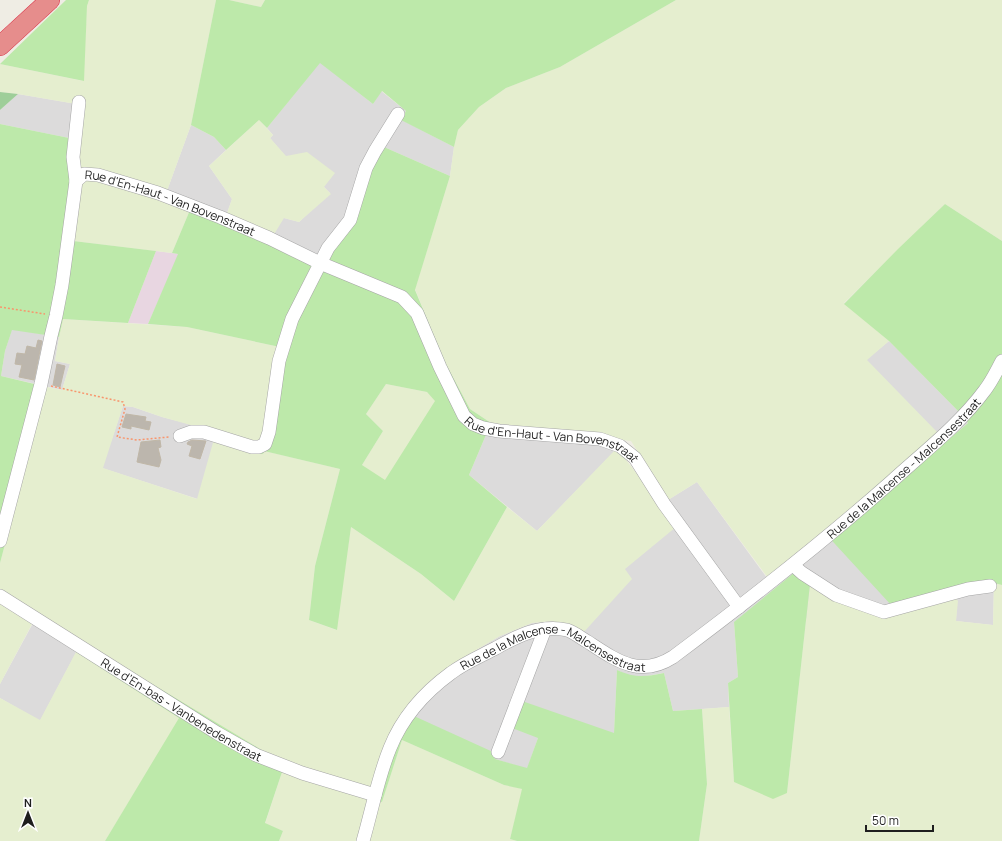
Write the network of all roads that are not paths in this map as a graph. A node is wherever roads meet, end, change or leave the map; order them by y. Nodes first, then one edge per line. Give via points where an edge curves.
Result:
1 (50, 0) edge
2 (0, 46) edge
3 (79, 102) dead end
4 (398, 114) dead end
5 (76, 181) junction
6 (320, 263) junction
7 (1002, 361) edge
8 (180, 436) road end
9 (0, 541) edge
10 (793, 565) junction
11 (990, 586) dead end
12 (0, 596) edge
13 (739, 607) junction
14 (545, 629) junction
15 (498, 752) dead end
16 (375, 795) junction
17 (363, 841) edge

1 - 2 highway
3 - 5 street via 73,157
4 - 6 street via 366,168 350,220 328,248
5 - 6 street, Rue d'En-Haut - Van Bovenstraat via 84,174 98,175 158,193 269,238
5 - 9 street, Rue d'En-Haut - Van Bovenstraat via 56,316
6 - 8 street via 292,319 279,361 265,444 252,447 204,432 191,432
6 - 13 street, Rue d'En-Haut - Van Bovenstraat via 402,297 417,313 464,416 473,424 499,431 600,439 620,446 635,458 664,504
7 - 10 street, Rue de la Malcense - Malcensestraat via 986,390 957,422 870,501
10 - 11 street via 836,595 884,612 968,589
10 - 13 street, Rue de la Malcense - Malcensestraat
12 - 16 street, Rue d'En-bas - Vanbenedenstraat via 256,755
13 - 14 street, Rue de la Malcense - Malcensestraat via 673,657 653,666 635,667 620,662 569,631
14 - 15 street
14 - 16 street, Rue de la Malcense - Malcensestraat via 516,637 452,672 431,689 415,706 390,747
16 - 17 street, Rue de la Malcense - Malcensestraat

